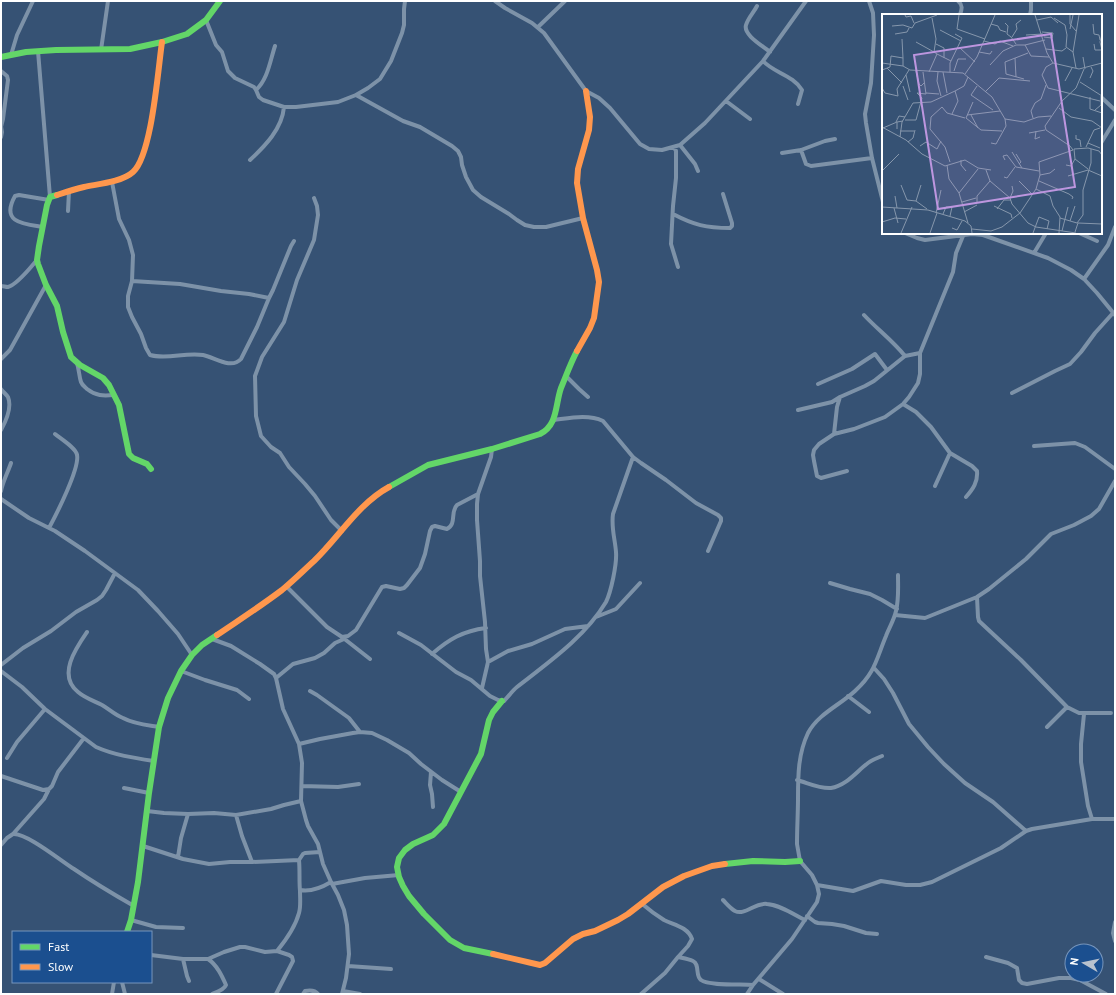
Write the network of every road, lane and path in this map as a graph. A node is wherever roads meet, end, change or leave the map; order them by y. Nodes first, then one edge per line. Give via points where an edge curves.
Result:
1 (33, 1) edge
2 (108, 1) edge
3 (220, 1) edge
4 (405, 1) edge
5 (495, 1) edge
6 (565, 1) edge
7 (806, 1) edge
8 (869, 1) edge
9 (958, 1) edge
10 (1030, 1) edge
11 (757, 6) dead end
12 (960, 14) edge
13 (1030, 14) edge
14 (206, 20) junction
15 (538, 27) junction
16 (162, 42) junction
17 (275, 46) dead end
18 (101, 50) junction
19 (38, 51) junction
20 (770, 52) junction
21 (11, 55) junction
22 (1, 57) edge
23 (763, 61) junction
24 (1, 71) edge
25 (256, 90) junction
26 (586, 91) junction
27 (356, 95) junction
28 (1102, 98) edge
29 (726, 101) junction
30 (798, 104) dead end
31 (284, 107) junction
32 (1115, 110) edge
33 (750, 119) dead end
34 (1115, 120) edge
35 (1, 127) edge
36 (1, 137) edge
37 (835, 139) dead end
38 (1102, 141) edge
39 (680, 145) junction
40 (674, 147) junction
41 (801, 150) junction
42 (782, 153) dead end
43 (872, 158) junction
44 (250, 160) dead end
45 (698, 171) dead end
46 (112, 182) junction
47 (69, 191) junction
48 (722, 194) dead end
49 (314, 198) dead end
50 (882, 198) edge
51 (50, 199) junction
52 (68, 211) dead end
53 (672, 214) junction
54 (583, 218) junction
55 (43, 227) junction
56 (1115, 227) edge
57 (907, 234) edge
58 (1045, 234) edge
59 (1081, 234) edge
60 (952, 235) edge
61 (989, 235) edge
62 (963, 236) junction
63 (294, 241) dead end
64 (1097, 241) dead end
65 (1034, 253) junction
66 (37, 260) junction
67 (678, 267) dead end
68 (1084, 279) junction
69 (132, 281) junction
70 (46, 285) junction
71 (1, 286) edge
72 (269, 298) junction
73 (1114, 314) edge
74 (864, 315) dead end
75 (920, 353) junction
76 (905, 356) junction
77 (1, 359) edge
78 (77, 363) junction
79 (887, 370) junction
80 (566, 375) junction
81 (818, 384) dead end
82 (1, 389) edge
83 (1012, 393) dead end
84 (114, 395) junction
85 (588, 397) dead end
86 (840, 397) junction
87 (903, 404) junction
88 (798, 410) dead end
89 (554, 420) junction
90 (1, 430) edge
91 (55, 434) dead end
92 (834, 434) junction
93 (1034, 446) dead end
94 (492, 449) junction
95 (950, 453) junction
96 (633, 457) junction
97 (11, 463) dead end
98 (1115, 468) edge
99 (151, 469) dead end
100 (847, 471) dead end
101 (1115, 481) edge
102 (935, 486) dead end
103 (1, 491) edge
104 (478, 494) junction
105 (966, 497) dead end
106 (1, 499) edge
107 (49, 528) junction
108 (342, 531) junction
109 (708, 551) dead end
110 (115, 573) junction
111 (898, 575) dead end
112 (640, 583) dead end
113 (830, 583) dead end
114 (286, 586) junction
115 (977, 597) junction
116 (897, 609) junction
117 (895, 615) junction
118 (596, 617) junction
119 (589, 626) junction
120 (486, 628) junction
121 (87, 632) dead end
122 (399, 633) dead end
123 (343, 638) junction
124 (212, 639) junction
125 (432, 654) junction
126 (192, 655) junction
127 (370, 659) dead end
128 (488, 662) junction
129 (1, 665) edge
130 (874, 668) junction
131 (1, 671) edge
132 (181, 671) junction
133 (276, 678) junction
134 (482, 688) junction
135 (310, 691) dead end
136 (848, 696) junction
137 (250, 699) dead end
138 (502, 701) junction
139 (1067, 707) junction
140 (45, 709) junction
141 (869, 712) dead end
142 (1111, 713) dead end
143 (1084, 714) junction
144 (159, 727) junction
145 (1047, 727) dead end
146 (360, 732) junction
147 (84, 738) junction
148 (299, 744) junction
149 (882, 756) dead end
150 (7, 758) dead end
151 (154, 761) junction
152 (431, 772) junction
153 (1, 776) edge
154 (797, 780) junction
155 (359, 784) dead end
156 (302, 786) junction
157 (124, 788) dead end
158 (49, 789) junction
159 (461, 792) junction
160 (149, 793) junction
161 (301, 801) junction
162 (433, 807) dead end
163 (147, 811) junction
164 (188, 814) junction
165 (236, 815) junction
166 (1092, 819) junction
167 (1115, 819) edge
168 (1026, 831) junction
169 (13, 834) junction
170 (1, 845) edge
171 (143, 846) junction
172 (320, 852) junction
173 (178, 857) junction
174 (299, 860) junction
175 (800, 861) junction
176 (252, 862) junction
177 (399, 875) junction
178 (332, 883) junction
179 (817, 885) junction
180 (300, 890) junction
181 (723, 900) dead end
182 (641, 904) junction
183 (134, 906) junction
184 (806, 918) junction
185 (131, 920) junction
186 (1115, 922) edge
187 (183, 928) dead end
188 (128, 931) edge
189 (877, 934) dead end
190 (1115, 941) edge
191 (277, 952) junction
192 (152, 955) edge
193 (678, 957) junction
194 (986, 957) dead end
195 (183, 959) junction
196 (208, 959) junction
197 (348, 966) junction
198 (392, 969) dead end
199 (759, 979) junction
200 (189, 981) dead end
201 (114, 983) edge
202 (122, 983) edge
203 (754, 985) junction
204 (343, 992) edge
205 (112, 994) edge
206 (125, 994) edge
207 (212, 994) edge
208 (276, 994) edge
209 (303, 994) edge
210 (318, 994) edge
211 (360, 994) edge
212 (641, 994) edge
213 (747, 994) edge
214 (783, 994) edge
215 (1106, 994) edge

1 - 21 street
2 - 18 street
3 - 14 street
4 - 27 street via 403,29 391,61 380,79
5 - 15 street
6 - 15 street
7 - 20 street
8 - 43 street via 873,13 874,35 866,123
9 - 12 street via 962,7
10 - 13 street
11 - 20 street via 746,24 746,29 749,35
14 - 16 street via 187,34
14 - 25 street via 216,45 222,52 228,71
15 - 26 street
16 - 18 street via 130,49
16 - 46 street via 150,126 139,167
17 - 25 street via 265,77
18 - 19 street
19 - 21 street
19 - 51 street
20 - 23 street
21 - 22 street
23 - 29 street
23 - 30 street via 800,87 802,90
24 - 35 street via 8,80
25 - 31 street via 263,100
26 - 40 street via 610,108 640,144 649,149 662,150
26 - 54 street via 589,130 578,169 577,184
27 - 31 street via 329,104
27 - 54 street via 452,146 461,157 473,190 525,225 546,227
28 - 32 street
29 - 33 street
29 - 39 street
31 - 44 street via 283,115 269,141
34 - 38 street
35 - 36 street
37 - 41 street
39 - 40 street
39 - 45 street
40 - 53 street via 677,163
41 - 42 street
41 - 43 street via 806,164 811,166
43 - 50 street
46 - 47 street
46 - 69 street via 119,219 132,249
47 - 51 street
47 - 52 street
48 - 53 street via 732,223 730,228 698,225
49 - 108 street via 318,216 314,240 297,280 284,322 262,357 256,372 256,416 261,436 280,453
51 - 55 street
51 - 55 street via 19,195 14,196 9,207 10,216 14,221
53 - 67 street via 671,244
54 - 80 street via 597,270 598,294 594,318
55 - 66 street
56 - 68 street via 1108,245
57 - 60 street via 926,240
58 - 65 street
59 - 64 street
60 - 62 street
61 - 62 street
61 - 65 street
62 - 75 street via 956,253 953,272
63 - 72 street
65 - 68 street via 1060,264
66 - 70 street
66 - 71 street via 15,283 6,287
68 - 73 street
69 - 72 street via 180,284
69 - 72 street via 128,307 148,352 156,357 196,354 229,363 239,361
70 - 77 street via 10,350
70 - 78 street via 57,306 69,350
73 - 83 street via 1070,364
74 - 76 street
75 - 76 street
75 - 87 street via 918,383
76 - 79 street
78 - 84 street via 103,378
78 - 84 street via 81,382 86,389 97,395
79 - 81 street via 875,354 852,369
79 - 86 street via 866,386
80 - 85 street
80 - 89 street
82 - 90 street via 9,401
84 - 99 street via 119,405 129,454
86 - 88 street via 832,402
86 - 92 street
87 - 92 street via 885,417
87 - 95 street via 916,412 931,427
89 - 94 street via 546,431 540,434
89 - 96 street via 597,418 603,421
91 - 107 street via 75,450 78,456 65,494
92 - 100 street via 814,450 817,476 820,478
93 - 98 street via 1075,442
94 - 104 street
94 - 108 street via 428,465 413,472 371,499
95 - 102 street
95 - 105 street via 977,471 975,483
96 - 109 street via 721,518
96 - 118 street via 613,514 616,554 609,594
97 - 103 street
101 - 115 street via 1099,509 1091,516 1051,534 1020,564
104 - 120 street via 480,576
104 - 123 street via 454,507 450,527 432,527 420,568 407,585 400,589 382,587 356,630
106 - 107 street
107 - 110 street
108 - 114 street
110 - 126 street via 138,590 158,610
110 - 129 street via 102,596 22,648
111 - 116 street
112 - 118 street via 616,609
113 - 116 street via 870,594
114 - 123 street via 327,627
114 - 124 street
115 - 117 street via 925,618
115 - 139 street via 979,620
116 - 117 street
117 - 130 street
118 - 119 street
119 - 128 street via 564,629 532,644 508,651
119 - 138 street
120 - 125 street via 458,635
120 - 128 street
121 - 144 street via 70,662 68,671 76,690 122,718
122 - 125 street
123 - 127 street
123 - 133 street via 315,658 293,664
124 - 126 street
124 - 133 street via 231,646 260,664
125 - 134 street
126 - 132 street
128 - 134 street
130 - 136 street via 868,678
130 - 168 street via 884,679 909,724 928,747 965,783 993,802
131 - 140 street
132 - 137 street via 237,690
132 - 144 street via 168,698
133 - 148 street via 283,709
134 - 138 street via 490,696
135 - 146 street via 349,718
136 - 141 street
136 - 154 street via 820,718 808,732 801,753
138 - 159 street via 491,715 481,752
139 - 143 street
139 - 145 street
140 - 147 street
140 - 150 street
142 - 143 street
143 - 166 street via 1081,762
144 - 151 street
146 - 148 street
146 - 152 street via 372,733 387,740 410,753
147 - 151 street via 105,751
147 - 158 street via 58,772
148 - 156 street
149 - 154 street via 834,787
151 - 160 street
152 - 159 street
152 - 162 street
153 - 158 street via 43,790
154 - 175 street via 797,844
155 - 156 street via 338,787
156 - 161 street
157 - 160 street
158 - 169 street via 44,799
159 - 177 street via 438,831 406,848 399,858
160 - 163 street
161 - 165 street
161 - 172 street via 308,826
163 - 164 street
163 - 171 street
164 - 165 street via 214,812
164 - 173 street
165 - 176 street
166 - 167 street
166 - 168 street
168 - 179 street via 1001,848 932,882 906,885 882,881 853,891
169 - 170 street
169 - 183 street via 40,846
171 - 173 street
171 - 183 street
172 - 174 street via 305,853
172 - 178 street
173 - 176 street via 209,864
174 - 176 street
174 - 180 street
175 - 179 street
175 - 182 street via 753,861 712,866 668,884
177 - 178 street
177 - 182 street via 401,883 422,911 453,943 473,951 540,965 573,939 618,920
178 - 180 street via 308,891
178 - 197 street via 346,918
179 - 184 street via 817,902
180 - 191 street via 298,919
181 - 184 street via 740,912 765,903
182 - 193 street via 691,935 691,942
183 - 185 street
184 - 189 street via 818,923
184 - 199 street via 792,940
185 - 187 street via 156,927
185 - 188 street
186 - 190 street
191 - 196 street via 240,947
191 - 208 street via 289,955 293,961
192 - 195 street
193 - 203 street via 696,963 702,981
193 - 212 street via 665,973
194 - 215 street via 1017,968 1022,983 1071,978
195 - 196 street
195 - 200 street
196 - 207 street via 219,971 226,985 222,990
197 - 198 street
197 - 204 street
199 - 203 street
199 - 214 street
201 - 205 street
202 - 206 street
203 - 213 street
204 - 211 street
209 - 210 street via 311,990

